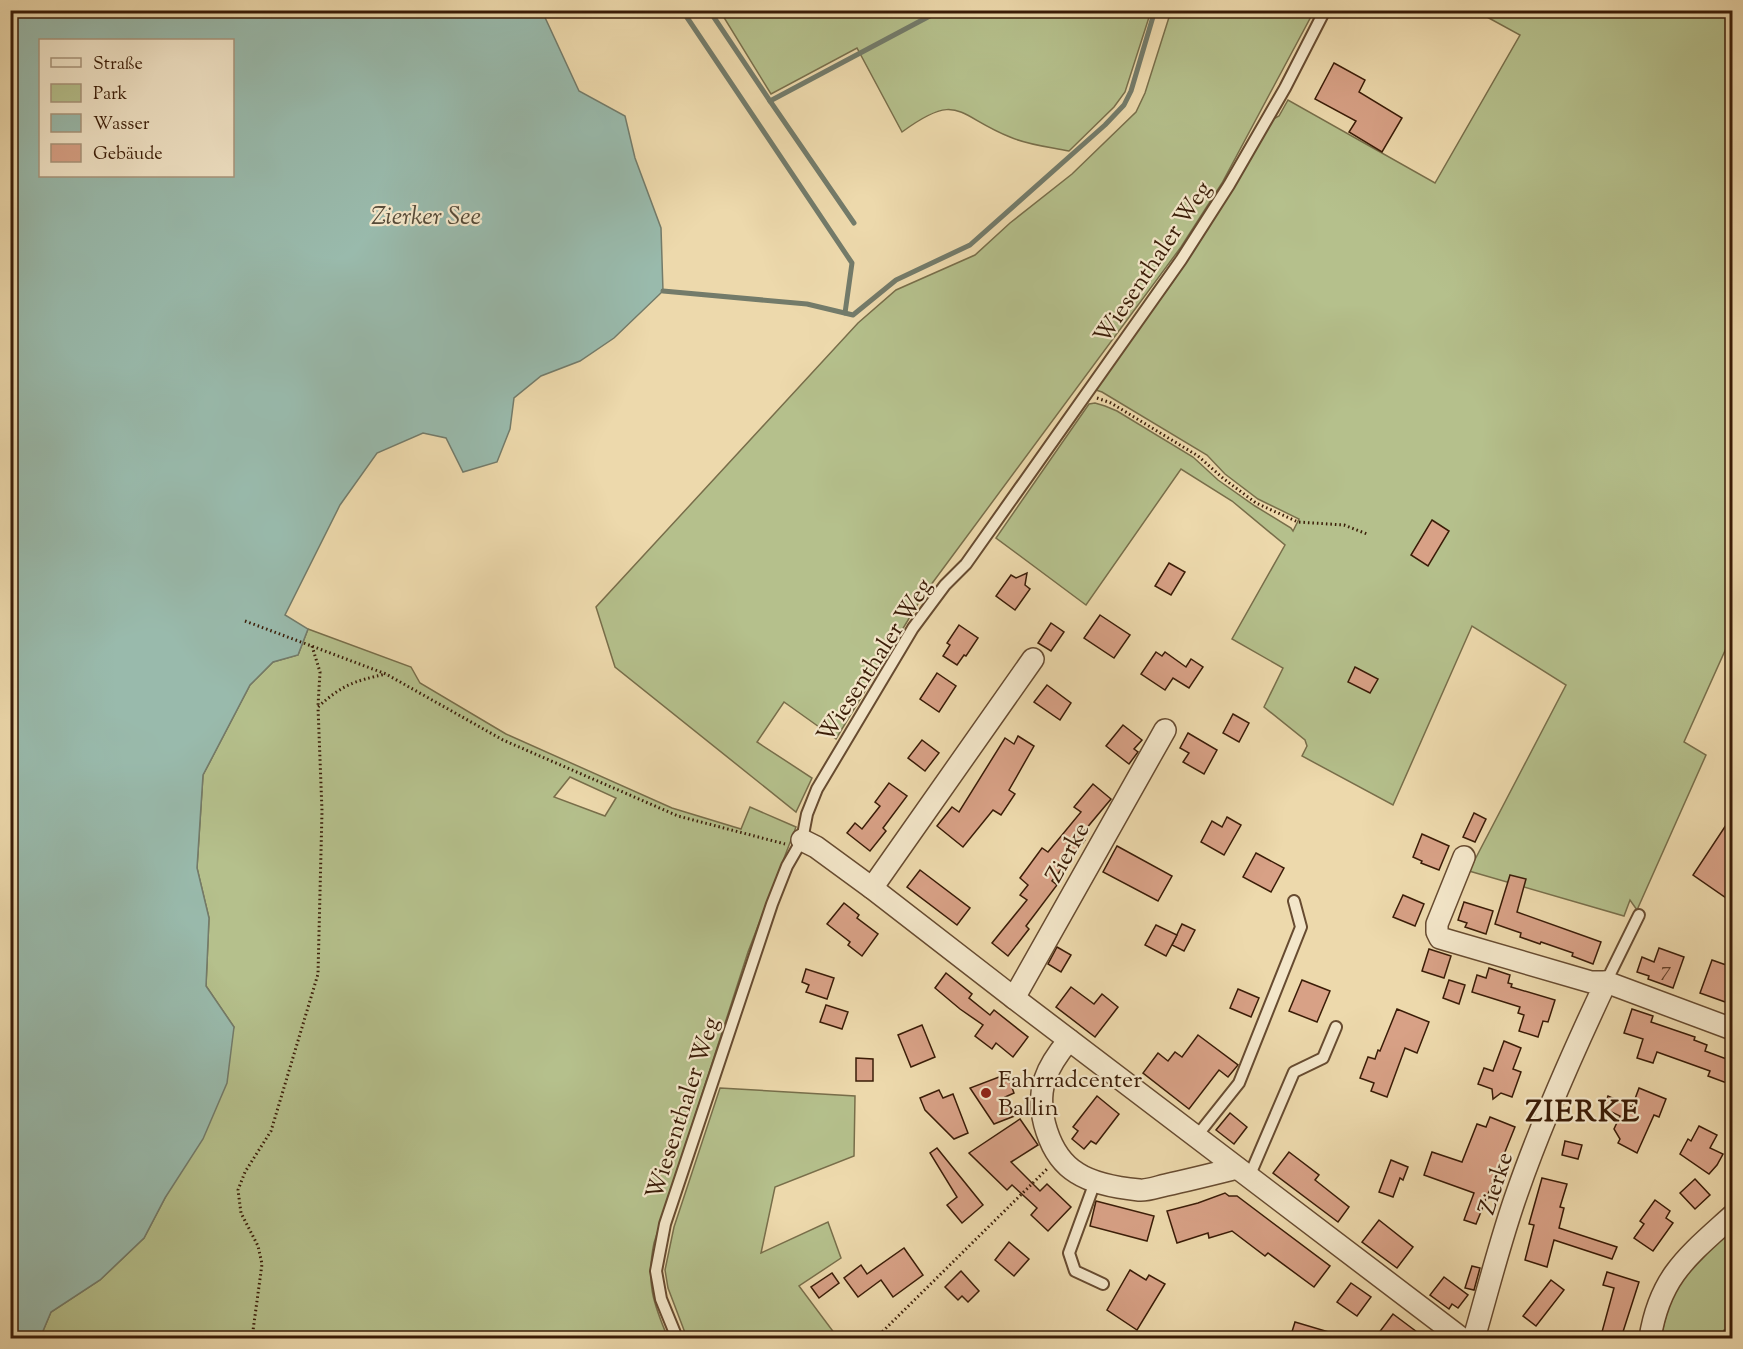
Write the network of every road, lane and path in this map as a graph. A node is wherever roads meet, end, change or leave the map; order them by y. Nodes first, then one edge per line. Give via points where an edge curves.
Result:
1 (1325, 10) edge
2 (1088, 393) junction
3 (1367, 534) dead end
4 (245, 621) dead end
5 (312, 646) junction
6 (1033, 659) dead end
7 (386, 674) junction
8 (318, 707) junction
9 (1165, 730) dead end
10 (802, 840) junction
11 (778, 842) dead end
12 (1464, 857) dead end
13 (872, 888) junction
14 (1294, 901) dead end
15 (1639, 915) dead end
16 (1606, 982) junction
17 (1014, 998) junction
18 (1336, 1027) dead end
19 (1732, 1029) edge
20 (1069, 1040) junction
21 (1196, 1137) junction
22 (1060, 1157) junction
23 (1243, 1173) junction
24 (1095, 1182) junction
25 (1732, 1216) edge
26 (1103, 1284) dead end
27 (252, 1338) edge
28 (677, 1338) edge
29 (876, 1338) edge
30 (1461, 1338) edge
31 (1474, 1338) edge
32 (1650, 1338) edge

1 - 2 lane, Wiesenthaler Weg via 1230,185
2 - 3 path via 1198,456 1256,503 1292,520 1344,525
2 - 10 lane, Wiesenthaler Weg via 966,564 913,628 817,789
4 - 5 path
5 - 7 path
5 - 8 path via 320,672
6 - 13 street
7 - 8 path via 336,690
7 - 11 path via 503,740 678,816
8 - 27 path via 322,811 318,974 271,1131 238,1190 242,1213 262,1264
9 - 17 street, Zierke
10 - 13 street
10 - 28 lane, Wiesenthaler Weg via 772,904 665,1224 656,1271 661,1299
12 - 16 street via 1437,924 1440,938 1591,982
13 - 17 street
14 - 21 lane via 1301,927 1239,1083
15 - 16 lane, Zierke
16 - 19 street
16 - 31 street, Zierke via 1539,1133
17 - 20 street
18 - 23 lane via 1323,1058 1294,1072
20 - 21 street
20 - 22 street via 1048,1069 1042,1104 1046,1131
21 - 23 street
22 - 24 street via 1076,1173
22 - 29 path
23 - 24 street via 1142,1191
23 - 30 street
24 - 26 lane via 1069,1253 1075,1271
25 - 32 street via 1688,1256 1668,1282

